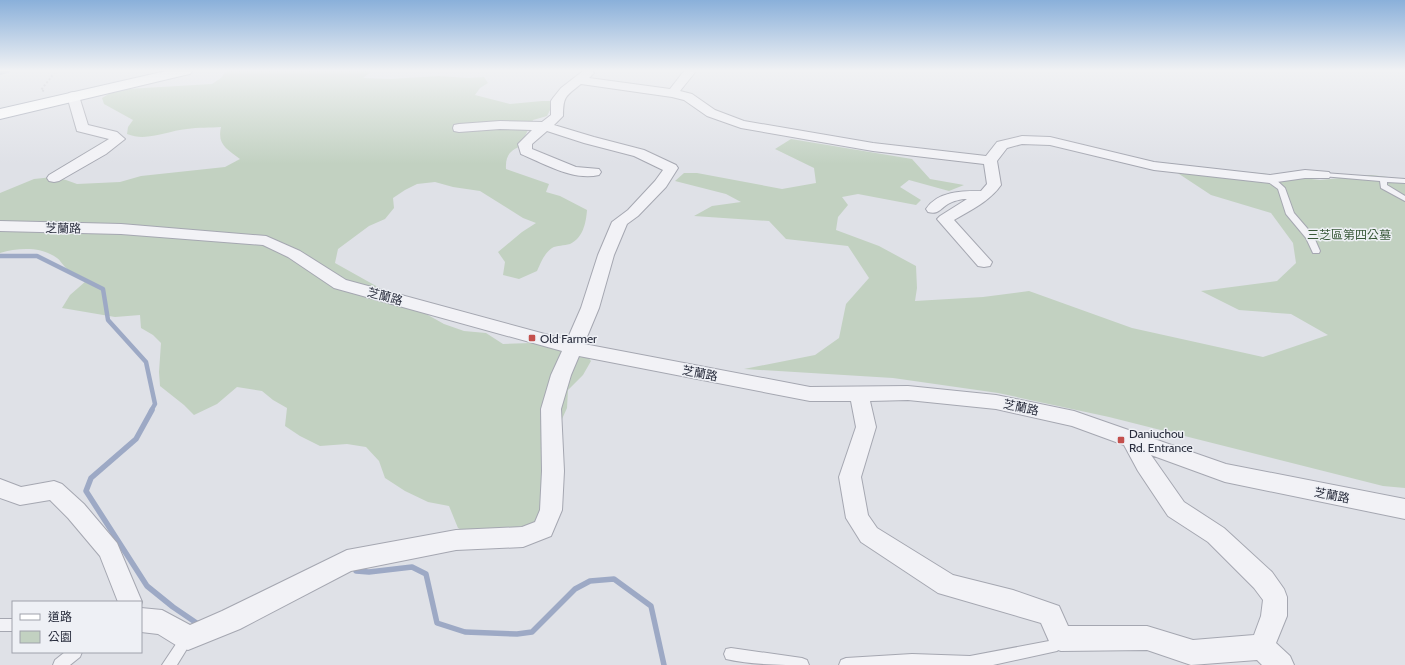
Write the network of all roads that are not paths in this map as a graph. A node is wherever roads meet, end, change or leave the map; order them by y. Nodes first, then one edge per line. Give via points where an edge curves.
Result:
1 (26, 102) edge
2 (49, 102) edge
3 (75, 102) edge
4 (557, 102) edge
5 (695, 102) edge
6 (0, 108) edge
7 (0, 114) edge
8 (546, 126) junction
9 (459, 128) dead end
10 (990, 161) junction
11 (594, 172) dead end
12 (1324, 175) joint
13 (54, 178) dead end
14 (1270, 179) junction
15 (1384, 180) junction
16 (1405, 181) edge
17 (986, 195) junction
18 (1405, 199) edge
19 (933, 209) dead end
20 (0, 226) edge
21 (1316, 252) dead end
22 (984, 262) dead end
23 (573, 348) junction
24 (859, 394) junction
25 (1131, 439) junction
26 (0, 488) edge
27 (1403, 510) edge
28 (130, 601) edge
29 (142, 620) edge
30 (12, 625) edge
31 (0, 626) edge
32 (188, 638) junction
33 (1061, 639) junction
34 (1262, 647) junction
35 (74, 653) edge
36 (731, 654) dead end
37 (60, 665) edge
38 (169, 665) edge
39 (802, 665) edge
40 (846, 665) edge
41 (1281, 665) edge

1 - 6 main road
2 - 7 main road
3 - 13 street via 82,128 112,135 118,139
4 - 8 street via 557,116
5 - 10 street via 711,113 742,124 776,131 873,147
8 - 9 street via 500,125
8 - 11 street via 530,138 525,144 526,150 574,171
8 - 23 street via 639,153 671,168 662,184 633,213 620,222
10 - 14 street via 1002,145 1022,140 1050,141 1154,166
10 - 17 street via 994,185
12 - 14 street via 1305,174
12 - 15 lane
14 - 21 lane via 1281,188 1290,214 1310,237
15 - 16 lane
15 - 18 lane via 1384,186
17 - 19 street via 944,200
17 - 22 street via 945,219
20 - 23 street, 芝蘭路 via 121,229 266,241 294,254 340,284
23 - 24 street, 芝蘭路 via 810,394
23 - 32 street via 561,375 551,409 551,510 544,529 523,537 456,540 347,561 231,620
24 - 25 street, 芝蘭路 via 908,393 996,402 1074,418
24 - 33 street via 866,426 850,477 858,518 869,535 947,585 1050,614
25 - 27 street, 芝蘭路 via 1225,474
25 - 34 street via 1176,509 1216,535 1263,580 1275,597 1274,616
26 - 28 street via 20,496 54,490 76,511 109,550
29 - 32 street via 162,622
30 - 31 lane
32 - 38 lane
33 - 34 street via 1147,638 1193,653
33 - 40 lane via 1052,647 970,663 912,661
34 - 41 street
35 - 37 lane
36 - 39 lane

